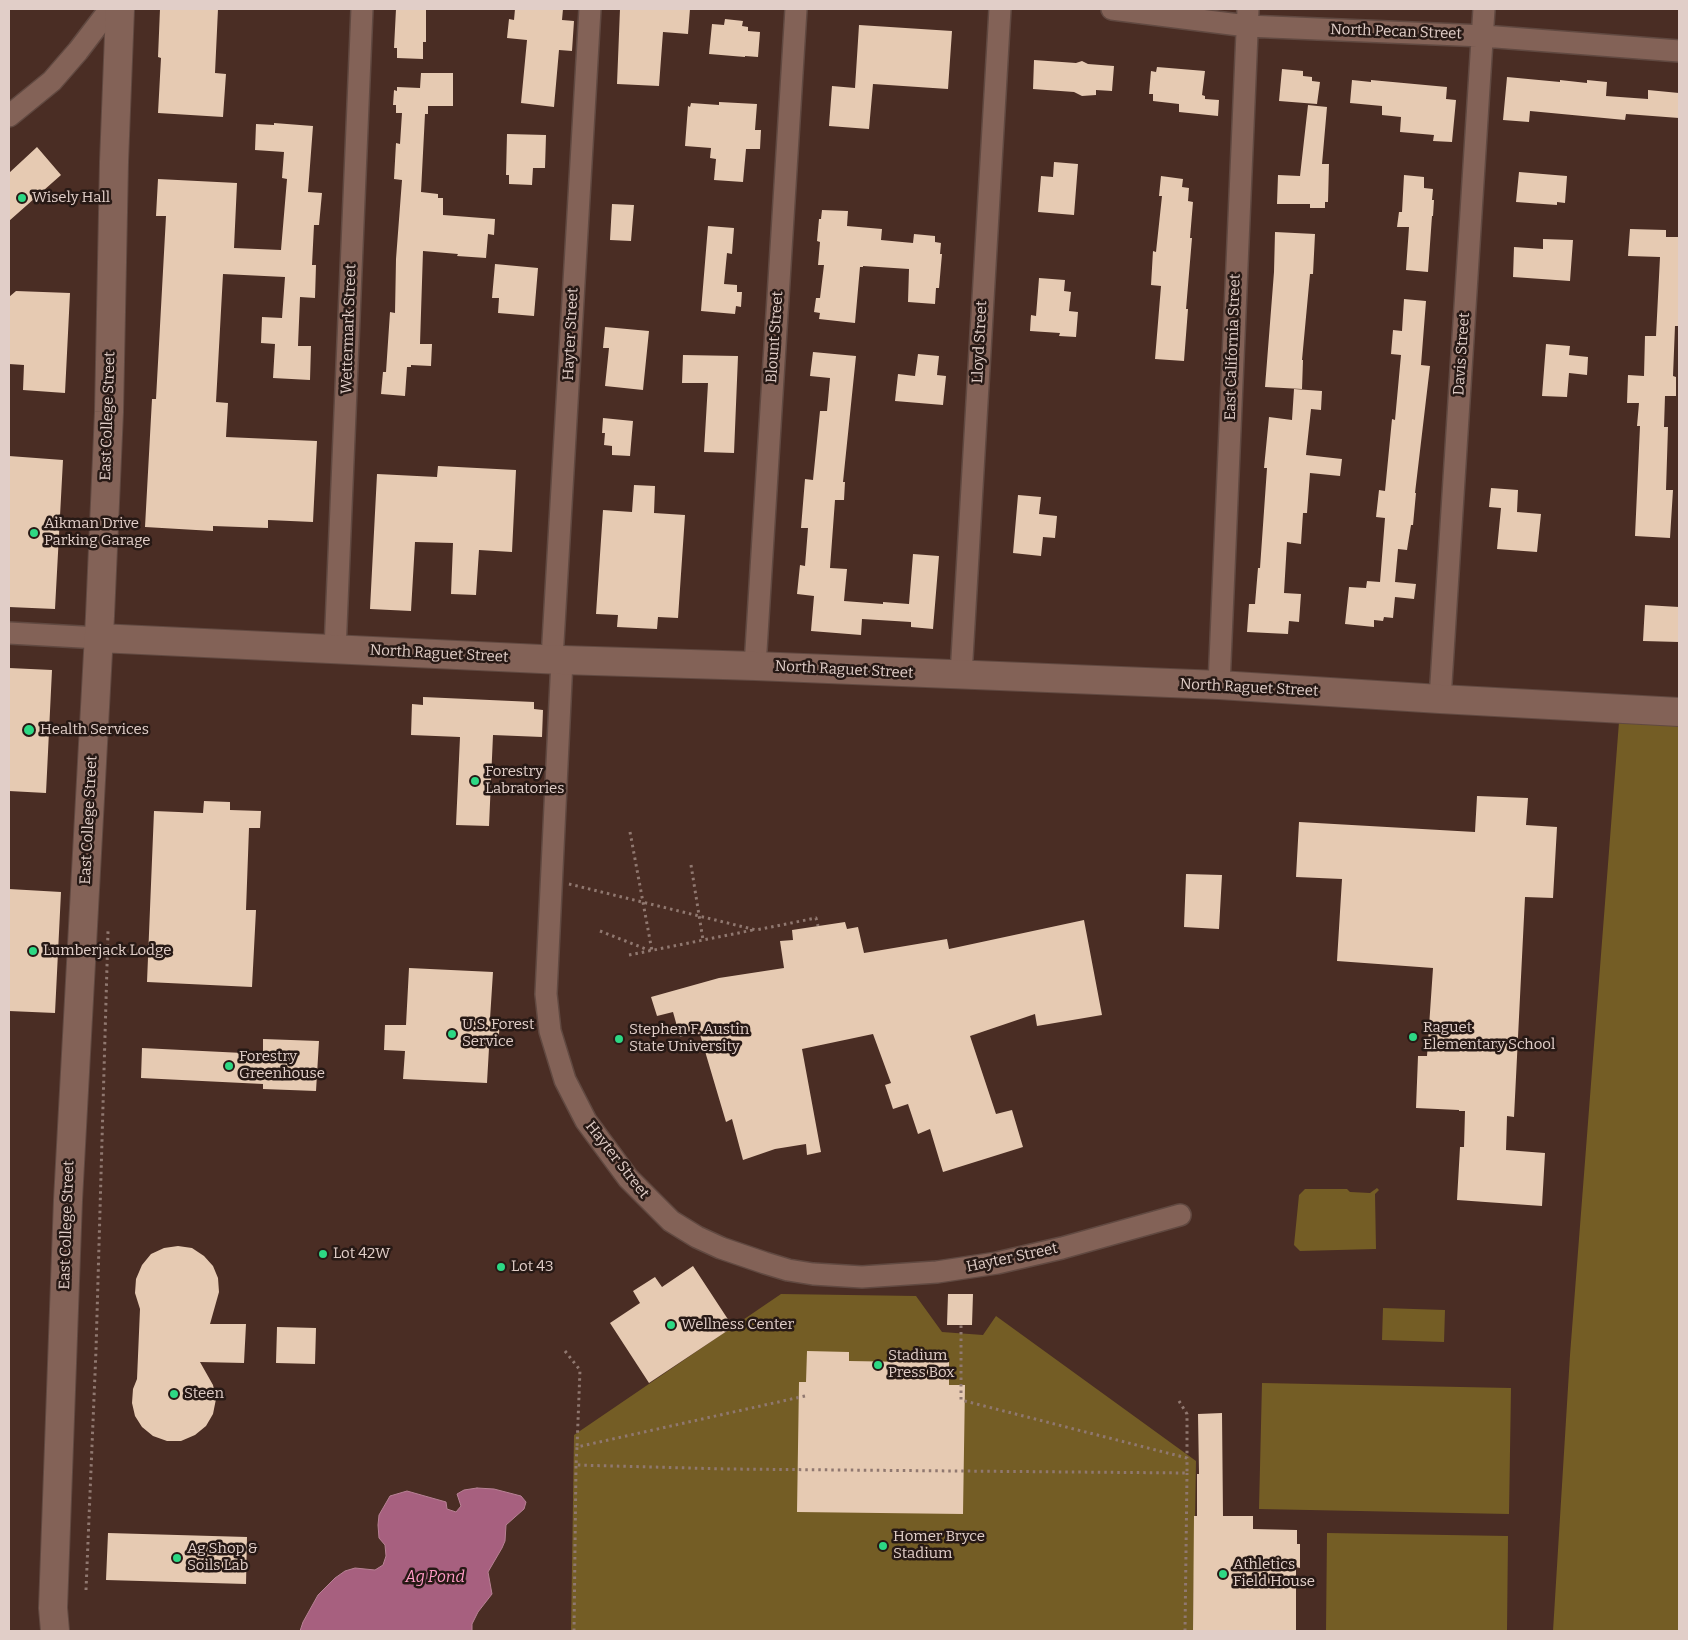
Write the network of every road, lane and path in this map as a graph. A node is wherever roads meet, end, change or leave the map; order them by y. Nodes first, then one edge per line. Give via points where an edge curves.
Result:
1 (110, 9) edge
2 (120, 9) edge
3 (362, 9) edge
4 (590, 9) edge
5 (796, 9) edge
6 (1000, 9) edge
7 (1112, 9) edge
8 (1484, 9) edge
9 (1248, 18) edge
10 (1483, 36) junction
11 (1679, 51) edge
12 (9, 116) edge
13 (9, 633) edge
14 (99, 638) junction
15 (335, 650) junction
16 (557, 660) junction
17 (755, 666) junction
18 (961, 675) junction
19 (1219, 685) junction
20 (1440, 699) junction
21 (1679, 712) edge
22 (630, 832) dead end
23 (691, 865) dead end
24 (551, 880) junction
25 (642, 902) junction
26 (699, 917) junction
27 (818, 926) dead end
28 (108, 927) dead end
29 (600, 930) dead end
30 (756, 930) junction
31 (703, 940) junction
32 (652, 951) junction
33 (629, 955) dead end
34 (1180, 1215) dead end
35 (961, 1325) dead end
36 (565, 1351) dead end
37 (805, 1396) dead end
38 (1179, 1401) dead end
39 (577, 1447) junction
40 (1187, 1458) junction
41 (576, 1465) junction
42 (1187, 1473) junction
43 (86, 1590) dead end
44 (55, 1631) edge
45 (574, 1631) edge
46 (1184, 1631) edge

1 - 12 street via 52,81
2 - 14 street, East College Street
3 - 15 street, Wettermark Street
4 - 16 street, Hayter Street
5 - 17 street, Blount Street
6 - 18 street, Lloyd Street
7 - 9 street, North Pecan Street
8 - 10 street, Davis Street
9 - 10 street, North Pecan Street
9 - 19 street, East California Street
10 - 11 street, North Pecan Street
10 - 20 street, Davis Street
13 - 14 street, North Raguet Street
14 - 15 street, North Raguet Street
14 - 44 street, East College Street via 68,1200 53,1608
15 - 16 street, North Raguet Street
16 - 17 street, North Raguet Street
16 - 24 street, Hayter Street
17 - 18 street, North Raguet Street
18 - 19 street, North Raguet Street
19 - 20 street, North Raguet Street
20 - 21 street, North Raguet Street
22 - 25 path
23 - 26 path
24 - 25 path
24 - 34 street, Hayter Street via 546,994 550,1031 565,1080 586,1121 628,1178 683,1229 728,1250 788,1270 862,1277 937,1272 997,1263
25 - 26 path
25 - 32 path
26 - 30 path
26 - 31 path
27 - 30 path via 816,918
28 - 43 path
29 - 32 path
30 - 31 path
31 - 32 path
32 - 33 path
35 - 40 path via 961,1400
36 - 39 path via 580,1370
37 - 39 path
38 - 40 path via 1187,1414
39 - 41 path
40 - 42 path
41 - 42 path
41 - 45 path
42 - 46 path

